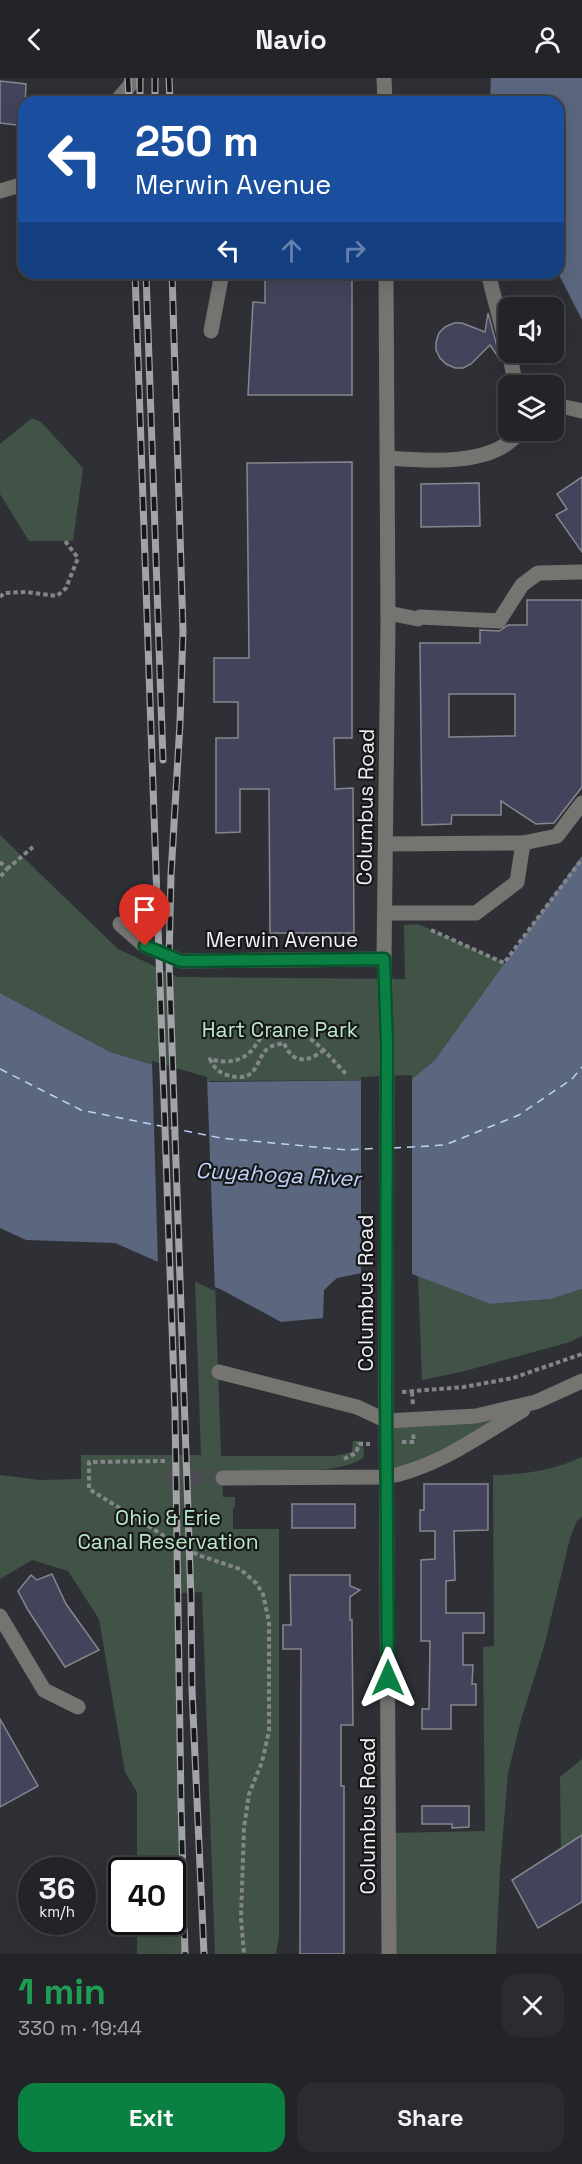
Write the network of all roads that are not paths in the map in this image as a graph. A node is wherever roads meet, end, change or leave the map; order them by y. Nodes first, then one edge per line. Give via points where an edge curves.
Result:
1 (136, 78) edge
2 (384, 78) edge
3 (121, 96) edge
4 (385, 96) edge
5 (18, 186) edge
6 (0, 191) edge
7 (221, 279) edge
8 (386, 279) edge
9 (490, 279) edge
10 (498, 311) edge
11 (212, 331) dead end
12 (564, 407) edge
13 (582, 411) edge
14 (513, 441) edge
15 (388, 458) junction
16 (582, 572) edge
17 (388, 613) junction
18 (582, 803) edge
19 (523, 843) junction
20 (386, 844) junction
21 (385, 913) junction
22 (120, 924) dead end
23 (384, 959) junction
24 (219, 1372) dead end
25 (582, 1381) edge
26 (536, 1402) junction
27 (387, 1421) junction
28 (387, 1477) junction
29 (223, 1478) tunnel mouth
30 (0, 1616) edge
31 (78, 1707) dead end
32 (389, 1954) edge

1 - 3 street
2 - 4 street
5 - 6 street
7 - 11 street
8 - 15 street, Columbus Road
9 - 10 street
12 - 13 street
14 - 15 street via 484,455 437,460
15 - 17 street, Columbus Road
16 - 17 street via 537,573 522,585 500,621 417,619
17 - 20 street, Columbus Road
18 - 19 street via 557,836
19 - 20 street
19 - 21 street via 517,882 476,912
20 - 21 street, Columbus Road
21 - 23 street, Columbus Road
22 - 23 street, Merwin Avenue via 145,946 181,961
23 - 27 street, Columbus Road
24 - 27 street via 357,1407
25 - 26 street
26 - 27 street via 476,1416
26 - 28 street via 425,1467
27 - 28 street, Columbus Road
28 - 29 street
28 - 32 street, Columbus Road
30 - 31 street via 44,1690

